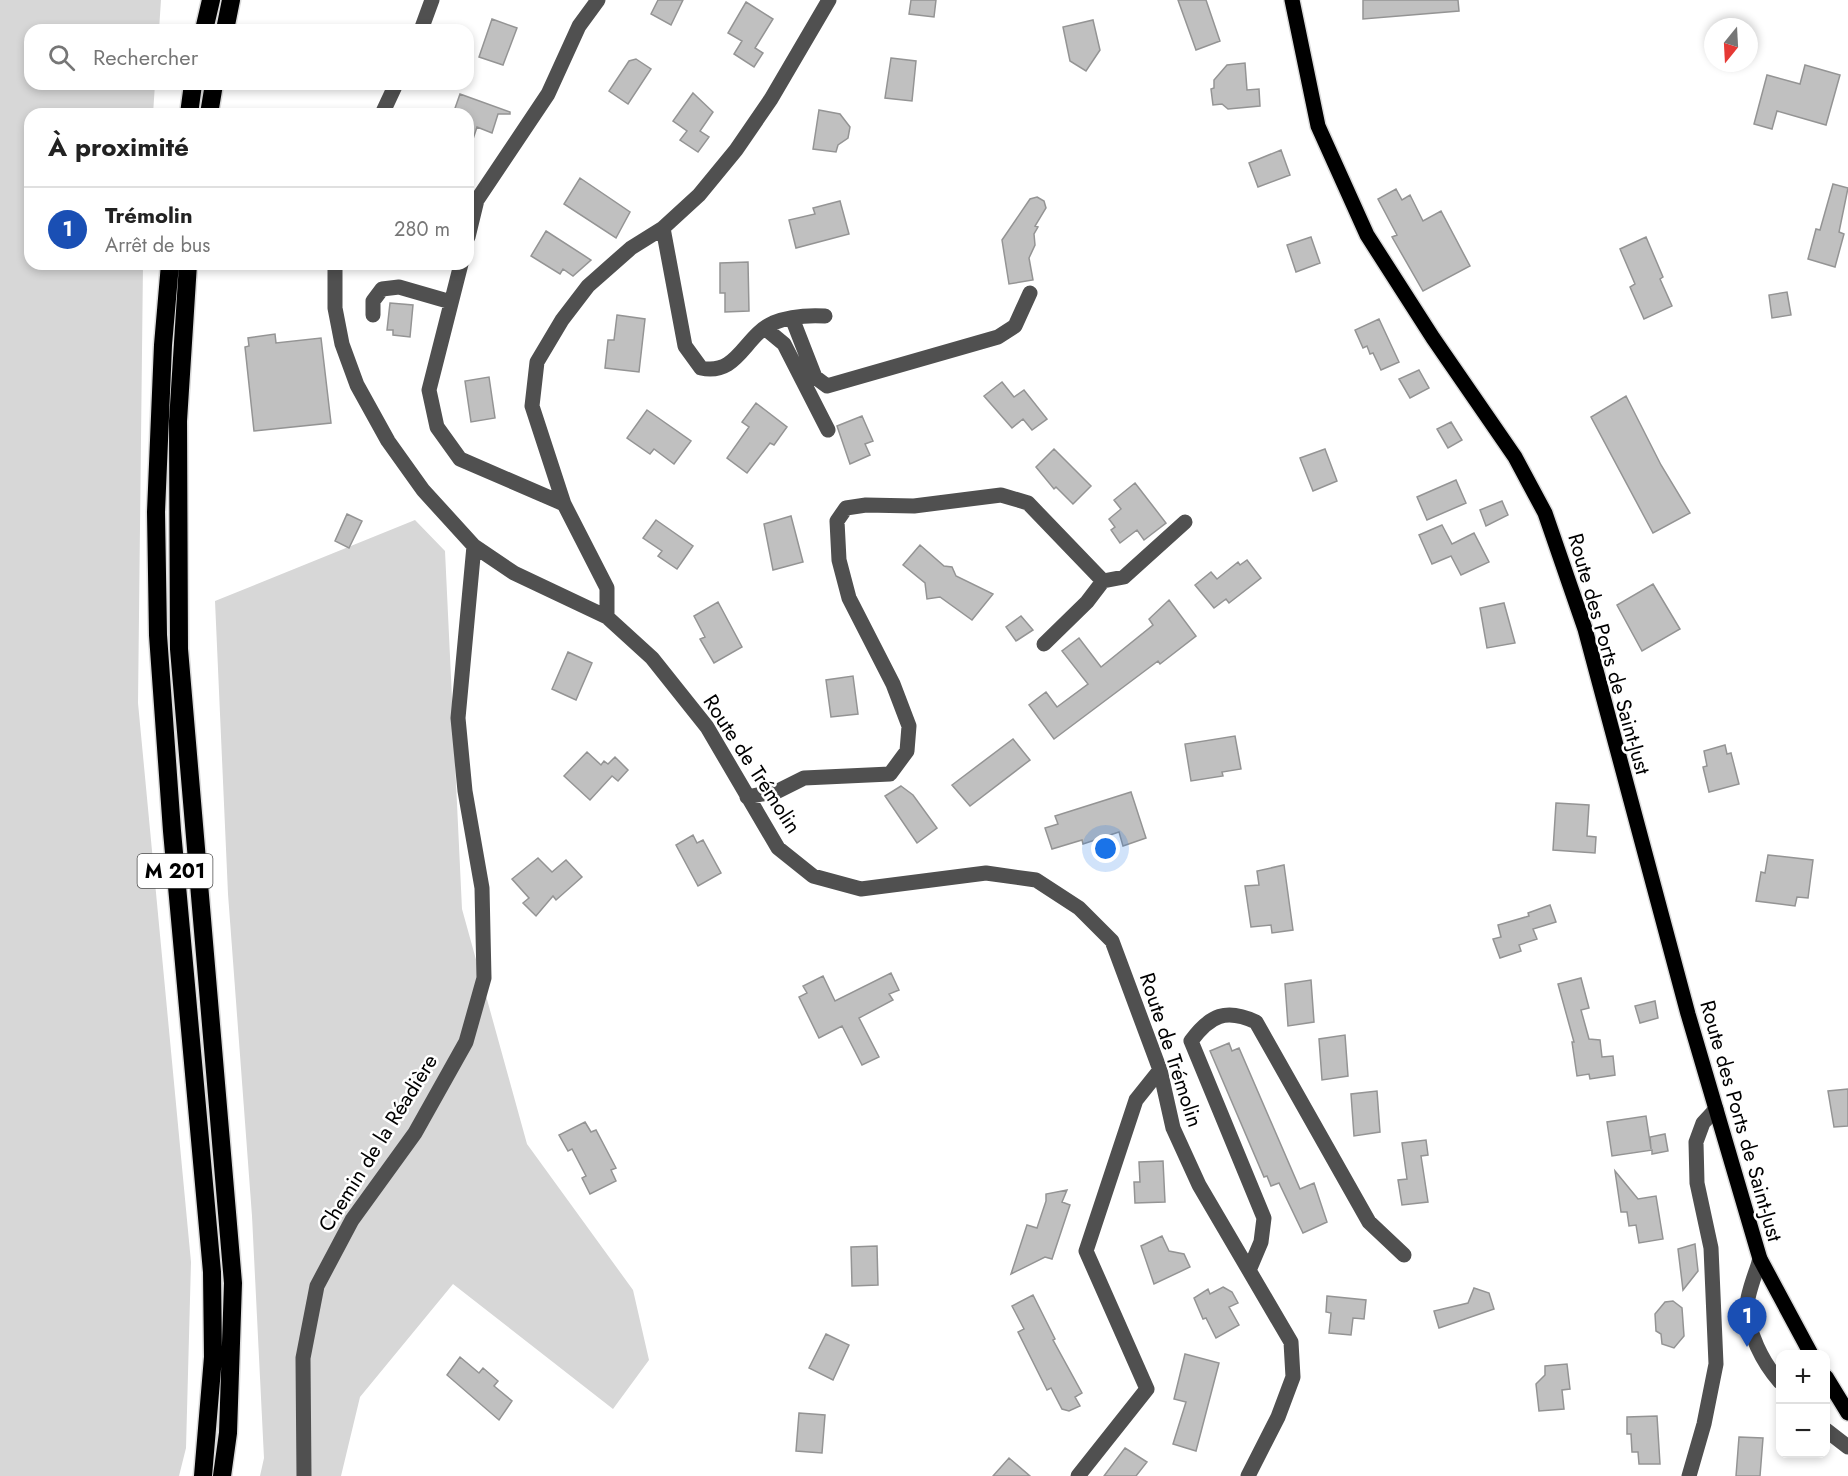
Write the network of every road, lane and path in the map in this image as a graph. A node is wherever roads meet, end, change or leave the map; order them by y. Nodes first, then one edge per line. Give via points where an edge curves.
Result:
1 (211, 0) edge
2 (231, 0) edge
3 (432, 0) edge
4 (598, 0) edge
5 (829, 0) edge
6 (1292, 0) edge
7 (205, 24) edge
8 (226, 24) edge
9 (423, 24) edge
10 (192, 90) edge
11 (213, 90) edge
12 (393, 90) edge
13 (190, 108) edge
14 (210, 108) edge
15 (385, 108) edge
16 (474, 212) edge
17 (663, 228) junction
18 (169, 270) edge
19 (188, 270) edge
20 (335, 270) edge
21 (459, 270) edge
22 (1030, 293) dead end
23 (451, 302) junction
24 (373, 315) dead end
25 (825, 316) dead end
26 (792, 318) junction
27 (766, 329) junction
28 (828, 430) dead end
29 (564, 504) junction
30 (1185, 522) dead end
31 (474, 546) junction
32 (1103, 581) junction
33 (607, 617) junction
34 (1044, 644) dead end
35 (747, 797) junction
36 (1160, 1070) junction
37 (1716, 1108) junction
38 (1404, 1255) dead end
39 (1760, 1259) junction
40 (1250, 1268) junction
41 (1809, 1350) edge
42 (1776, 1377) edge
43 (1830, 1384) edge
44 (1848, 1413) edge
45 (1830, 1433) edge
46 (1848, 1447) edge
47 (203, 1476) edge
48 (222, 1476) edge
49 (304, 1476) edge
50 (1078, 1476) edge
51 (1248, 1476) edge
52 (1689, 1476) edge

1 - 7 highway
2 - 8 highway
3 - 9 street
4 - 16 street via 579,26 548,94 477,200
5 - 17 street via 736,150 699,195
6 - 37 main road, Route des Ports de Saint-Just via 1318,126 1367,235 1515,457 1545,513 1584,629
10 - 13 highway
11 - 14 highway
12 - 15 street
17 - 27 street via 685,346 701,368 715,371 728,366
17 - 29 street via 631,248 588,286 537,362 532,406
18 - 47 highway, M 201 via 156,512 159,636 172,831 212,1272 213,1358
19 - 48 highway, M 201 via 178,421 179,649 233,1283 228,1433
20 - 31 street, Route de Trémolin via 335,308 342,344 357,385 388,441 423,490
21 - 23 street
22 - 26 street via 1015,326 998,337 827,386 815,377
23 - 24 street via 399,287 382,289 374,301
23 - 29 street via 429,390 437,427 460,459
25 - 26 street
26 - 27 street
27 - 28 street via 784,344
29 - 33 street via 607,588
30 - 32 street via 1124,577
31 - 33 street, Route de Trémolin via 514,573
31 - 49 street, Chemin de la Réadière via 458,718 465,791 482,888 484,978 466,1042 415,1133 352,1220 317,1286 303,1358
32 - 34 street
32 - 35 street via 1028,503 1002,495 914,506 846,508 837,521 839,560 849,598 893,684 909,726 908,751 890,774 804,778 778,791
33 - 35 street, Route de Trémolin via 652,658 707,727
35 - 36 street, Route de Trémolin via 778,848 813,876 861,889 986,873 1036,880 1079,908 1112,941
36 - 40 street, Route de Trémolin via 1173,1128 1199,1185
36 - 50 street via 1136,1100 1086,1251 1147,1389
37 - 39 main road, Route des Ports de Saint-Just
37 - 52 street via 1703,1123 1696,1142 1698,1184 1711,1248 1716,1364
38 - 40 street via 1368,1222 1256,1022 1226,1014 1204,1022 1191,1041 1264,1218 1261,1242
39 - 41 main road, Route des Ports de Saint-Just
39 - 42 street via 1747,1305 1754,1338
40 - 51 street, Route de Trémolin via 1292,1342 1293,1377
43 - 44 main road
45 - 46 street

